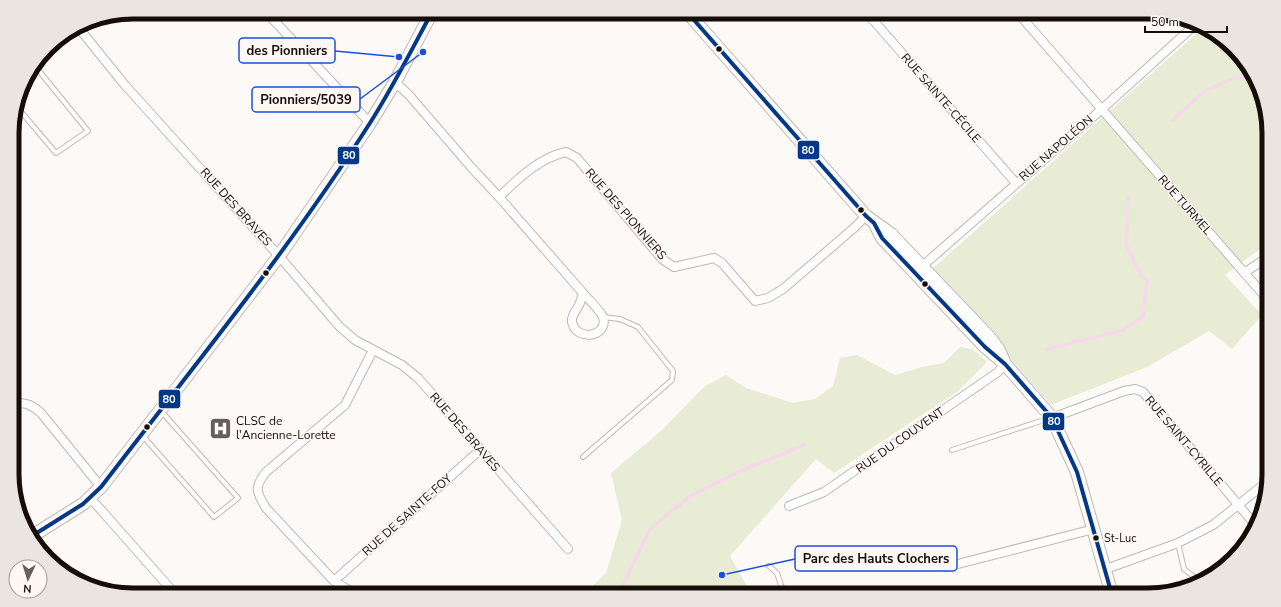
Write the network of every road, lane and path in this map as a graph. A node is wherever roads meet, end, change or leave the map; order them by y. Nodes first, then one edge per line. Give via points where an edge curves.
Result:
1 (273, 19) edge
2 (427, 19) edge
3 (693, 19) edge
4 (872, 19) edge
5 (1023, 19) edge
6 (1190, 27) edge
7 (82, 31) edge
8 (38, 70) edge
9 (395, 82) junction
10 (1102, 109) junction
11 (21, 112) edge
12 (370, 123) junction
13 (1016, 183) junction
14 (499, 197) junction
15 (870, 219) junction
16 (279, 256) junction
17 (1262, 261) edge
18 (918, 269) junction
19 (1244, 273) junction
20 (583, 293) junction
21 (1262, 294) edge
22 (602, 316) junction
23 (373, 350) junction
24 (1005, 364) junction
25 (19, 404) edge
26 (161, 411) junction
27 (1052, 418) junction
28 (142, 435) junction
29 (480, 450) junction
30 (952, 450) dead end
31 (584, 457) dead end
32 (101, 487) junction
33 (1261, 487) edge
34 (90, 498) junction
35 (789, 506) dead end
36 (1239, 506) junction
37 (1252, 521) edge
38 (1094, 529) junction
39 (36, 533) edge
40 (1178, 543) junction
41 (568, 549) dead end
42 (769, 566) dead end
43 (946, 567) dead end
44 (1106, 569) junction
45 (1195, 578) edge
46 (334, 581) junction
47 (170, 588) edge
48 (346, 588) edge
49 (782, 588) dead end
50 (1110, 588) edge

1 - 12 street
2 - 9 street
3 - 15 street
4 - 13 street, RUE SAINTE-CÉCILE
5 - 10 street, RUE TURMEL
6 - 10 street, RUE NAPOLÉON
7 - 16 street, RUE DES BRAVES via 124,84
8 - 11 lane via 88,131 56,153
9 - 12 street
9 - 14 street
10 - 13 street, RUE NAPOLÉON
10 - 19 street, RUE TURMEL
12 - 16 street
13 - 18 street, RUE NAPOLÉON
14 - 15 street, RUE DES PIONNIERS via 519,177 552,155 566,152 577,158 662,259 674,267 714,258 722,263 755,301 768,298 783,289 854,228
14 - 20 street
15 - 18 street via 890,234
16 - 23 street, RUE DES BRAVES via 339,326 355,340
16 - 26 street
17 - 19 street
18 - 24 street via 991,339
19 - 21 street, RUE TURMEL
20 - 22 street
20 - 22 street via 572,317 577,331 586,336 596,333 604,325
22 - 31 lane via 620,319 638,327 673,371 672,380
23 - 29 street, RUE DES BRAVES via 402,365 418,378
23 - 46 street via 345,405 266,472 256,488 266,508
24 - 27 street
24 - 35 street, RUE DU COUVENT via 998,372 824,492
25 - 32 street via 32,406 41,413
26 - 28 street
26 - 28 lane via 238,498 214,517
27 - 30 lane
27 - 36 street, RUE SAINT-CYRILLE via 1124,391 1135,389 1143,392
27 - 38 street via 1077,472
28 - 32 street
29 - 41 street, RUE DES BRAVES
29 - 46 street, RUE DE SAINTE-FOY
32 - 34 street
33 - 36 street
34 - 39 street
34 - 47 street
36 - 37 street, RUE SAINT-CYRILLE
36 - 40 street via 1213,525
38 - 43 street
38 - 44 street
40 - 44 street
40 - 45 lane via 1184,569
42 - 49 lane via 777,573
44 - 50 street
46 - 48 street

